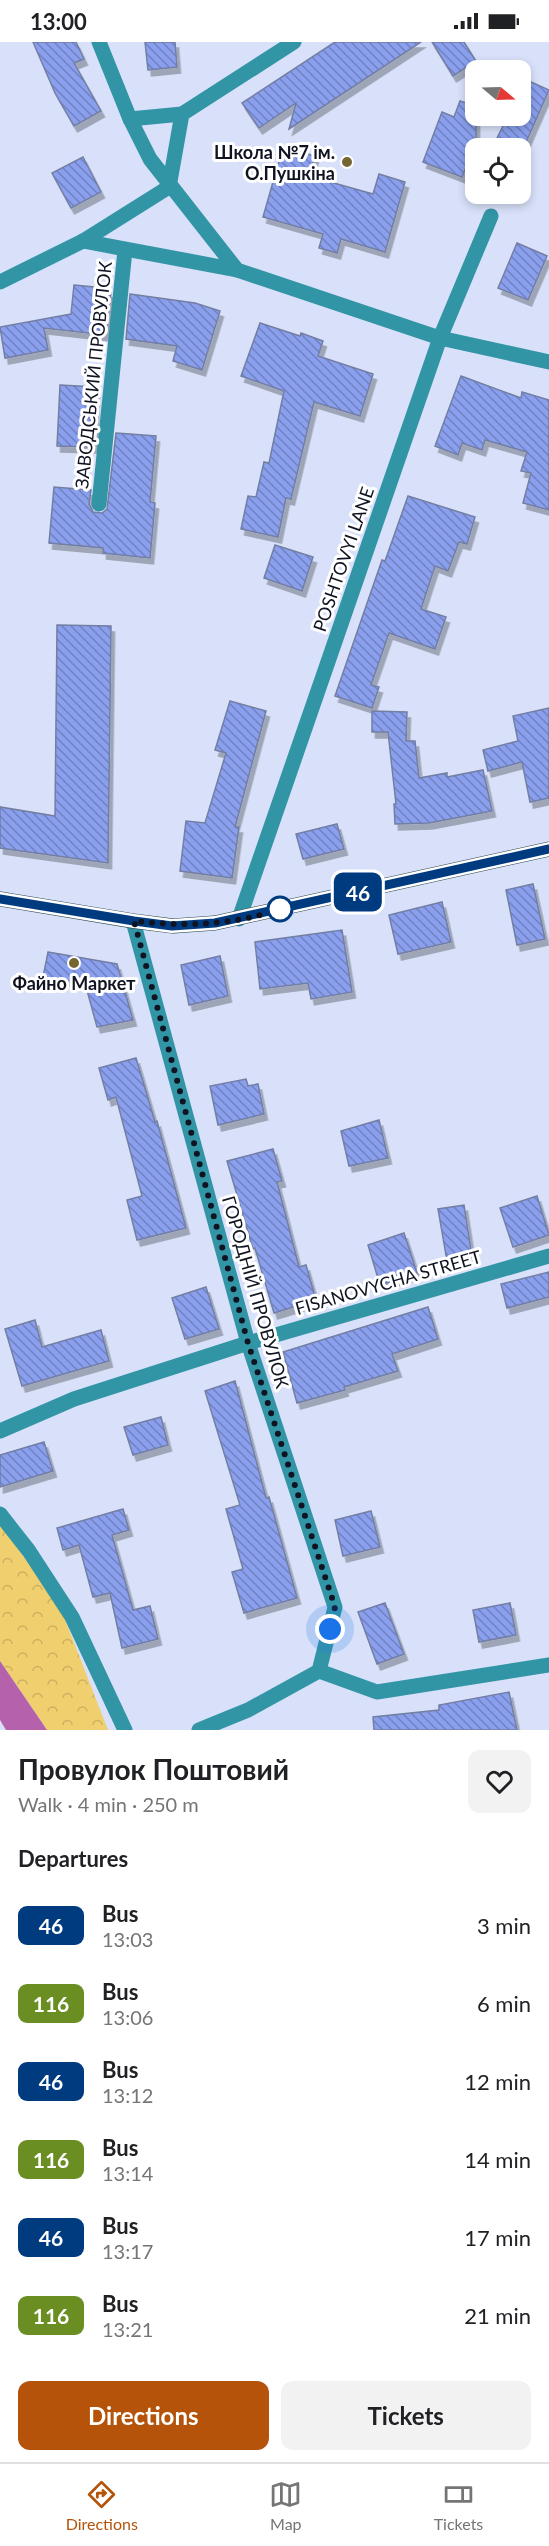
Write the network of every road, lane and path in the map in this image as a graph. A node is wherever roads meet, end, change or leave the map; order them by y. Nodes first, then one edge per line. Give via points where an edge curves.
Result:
1 (99, 42) edge
2 (294, 42) edge
3 (182, 114) junction
4 (130, 119) junction
5 (169, 186) junction
6 (491, 216) dead end
7 (83, 241) junction
8 (125, 250) junction
9 (237, 270) junction
10 (0, 282) edge
11 (440, 338) junction
12 (549, 362) edge
13 (99, 504) dead end
14 (549, 849) edge
15 (0, 899) edge
16 (238, 919) junction
17 (134, 921) junction
18 (549, 1256) edge
19 (248, 1343) junction
20 (0, 1431) edge
21 (0, 1514) edge
22 (549, 1665) edge
23 (319, 1671) junction
24 (125, 1730) edge
25 (199, 1730) edge

1 - 4 street
2 - 3 street
3 - 4 street
3 - 5 street
4 - 5 street
5 - 7 street
5 - 9 street
6 - 11 street, POSHTOVYI LANE
7 - 8 street
7 - 10 street
8 - 9 street
8 - 13 street, ЗАВОДСЬКИЙ ПРОВУЛОК
9 - 11 street
11 - 12 street
11 - 16 street, POSHTOVYI LANE
14 - 16 main road
15 - 17 main road
16 - 17 main road via 172,926
17 - 19 street, ГОРОДНІЙ ПРОВУЛОК
18 - 19 street, FISANOVYCHA STREET
19 - 20 street, FISANOVYCHA STREET via 74,1399
19 - 23 street, ГОРОДНІЙ ПРОВУЛОК via 335,1607
21 - 24 street via 72,1617
22 - 23 street via 377,1692
23 - 25 street via 248,1710

